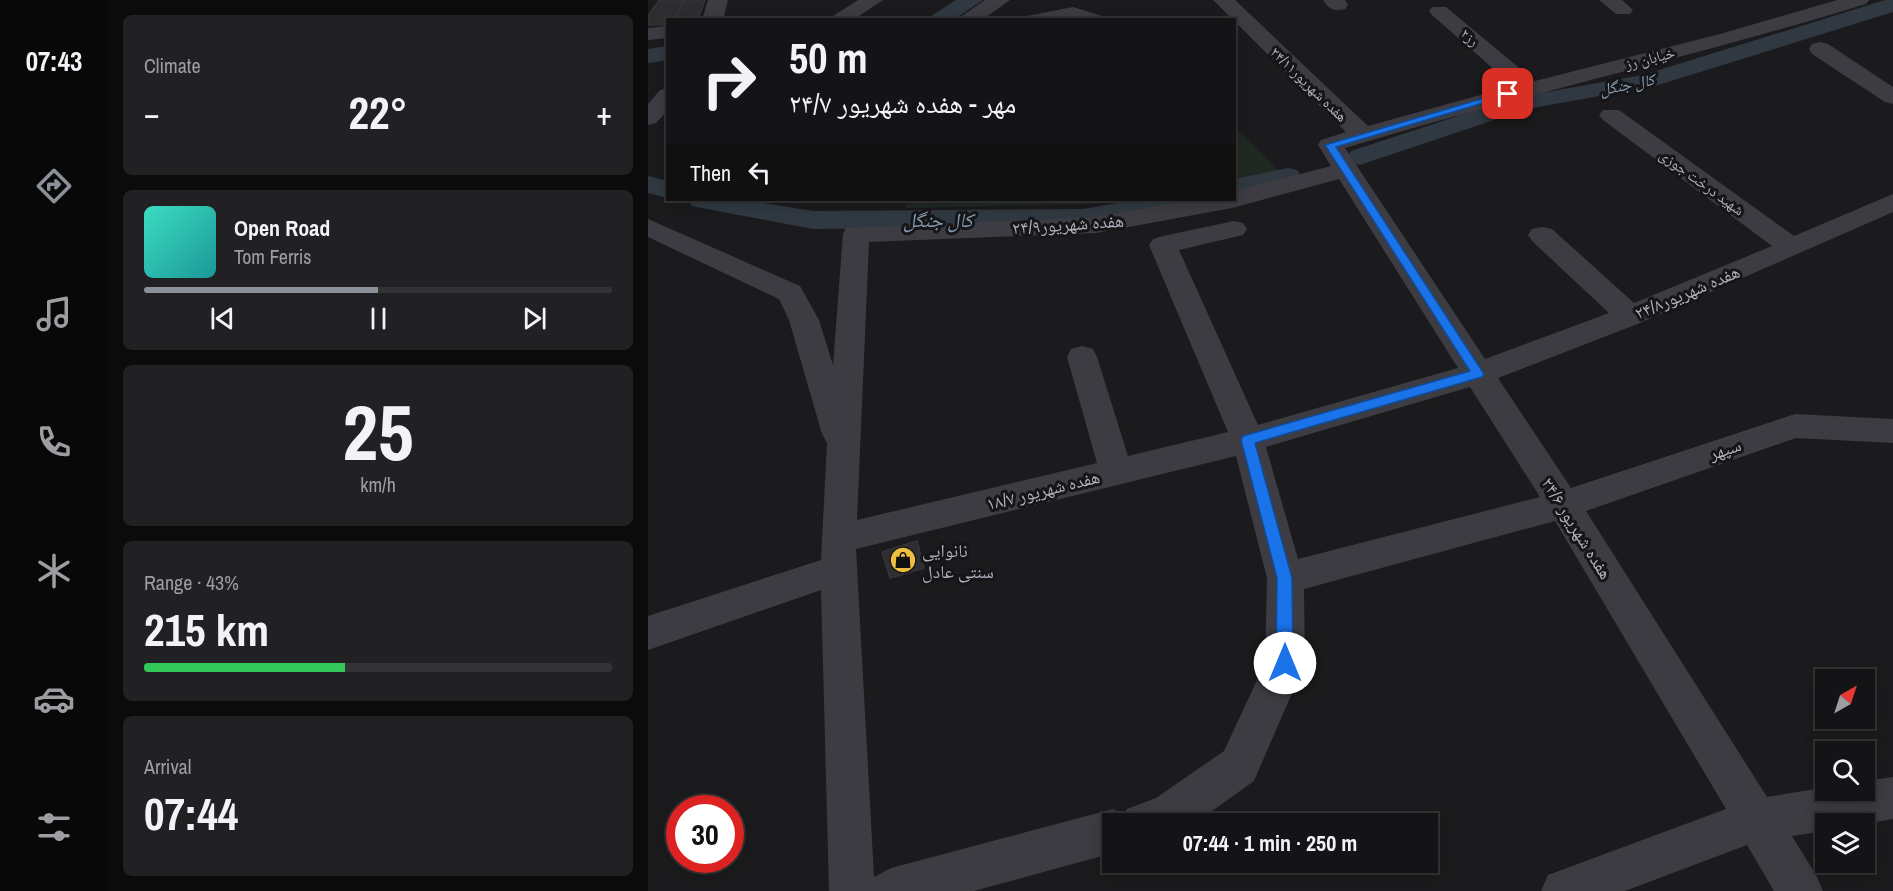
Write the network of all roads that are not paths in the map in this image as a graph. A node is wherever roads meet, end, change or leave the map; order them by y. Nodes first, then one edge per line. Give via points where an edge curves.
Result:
1 (718, 0) edge
2 (873, 0) edge
3 (1000, 0) edge
4 (1222, 0) edge
5 (1852, 1) edge
6 (1439, 11) dead end
7 (713, 18) edge
8 (841, 18) edge
9 (969, 18) edge
10 (1045, 18) edge
11 (1089, 18) edge
12 (666, 32) edge
13 (648, 34) edge
14 (1820, 49) dead end
15 (1529, 88) junction
16 (666, 97) edge
17 (1893, 97) edge
18 (1611, 115) dead end
19 (648, 118) edge
20 (666, 134) edge
21 (648, 135) edge
22 (1362, 135) junction
23 (1347, 170) junction
24 (1236, 199) edge
25 (1227, 201) edge
26 (1893, 202) edge
27 (648, 227) edge
28 (1234, 229) dead end
29 (1542, 235) dead end
30 (1792, 248) junction
31 (1630, 316) junction
32 (1082, 357) dead end
33 (1478, 374) junction
34 (1893, 431) edge
35 (1248, 440) junction
36 (843, 453) junction
37 (1116, 472) junction
38 (1563, 505) junction
39 (839, 554) junction
40 (1285, 578) junction
41 (648, 633) edge
42 (1893, 798) edge
43 (1172, 813) edge
44 (1757, 820) junction
45 (1102, 834) edge
46 (852, 891) edge
47 (891, 891) edge
48 (1564, 891) edge
49 (1800, 891) edge

1 - 7 street
2 - 8 street
3 - 9 street
4 - 22 street, هفده شهریور۲۴/۱۱
5 - 15 street, خیابان رز via 1708,44
6 - 15 street, رز۲
10 - 11 street via 1073,13
12 - 13 street
14 - 17 street
15 - 22 street, خیابان رز
16 - 19 street
18 - 30 street, شهید درخت جوزی
20 - 21 street
22 - 23 street, خیابان رز via 1330,145
23 - 24 street, هفده شهریور۲۴/۹
23 - 33 street, هفده شهریور ۲۴/۶
25 - 36 street, هفده شهریور۲۴/۹ via 1096,225 856,234
26 - 30 street, هفده شهریور۲۴/۸
27 - 36 street via 790,293 804,320
28 - 35 street via 1163,245
29 - 31 street
30 - 31 street, هفده شهریور۲۴/۸
31 - 33 street, هفده شهریور۲۴/۸
32 - 37 street
33 - 35 street, هفده شهریور۲۴/۸
33 - 38 street, هفده شهریور ۲۴/۶
34 - 38 street, سپهر via 1795,426
35 - 37 street, هفده شهریور ۱۸/۷
35 - 40 street
36 - 39 street
37 - 39 street, هفده شهریور ۱۸/۷
38 - 40 street, سپهر
38 - 44 street, هفده شهریور ۲۴/۶
39 - 41 street, هفده شهریور ۱۸/۷
39 - 46 street
40 - 43 street via 1285,663 1239,766
42 - 44 street
44 - 48 street
44 - 49 street, هفده شهریور ۲۴/۶
45 - 47 street

